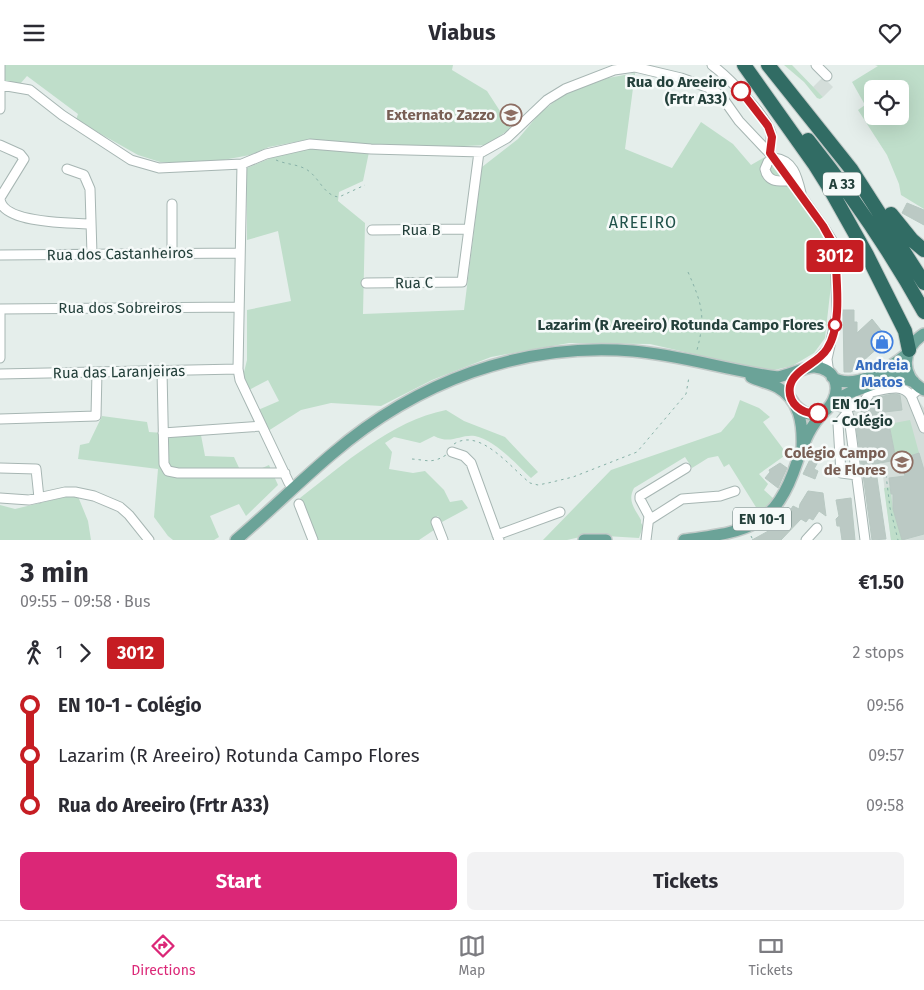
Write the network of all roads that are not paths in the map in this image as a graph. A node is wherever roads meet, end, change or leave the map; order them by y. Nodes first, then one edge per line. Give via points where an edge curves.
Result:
1 (0, 65) edge
2 (712, 65) edge
3 (745, 65) edge
4 (768, 65) edge
5 (816, 65) edge
6 (827, 76) dead end
7 (1, 85) junction
8 (0, 109) edge
9 (0, 145) edge
10 (479, 152) junction
11 (772, 155) junction
12 (242, 164) junction
13 (67, 169) dead end
14 (851, 169) junction
15 (790, 181) junction
16 (802, 198) junction
17 (172, 204) dead end
18 (91, 224) junction
19 (469, 229) junction
20 (372, 230) dead end
21 (924, 250) edge
22 (172, 253) junction
23 (240, 253) junction
24 (92, 254) junction
25 (0, 255) edge
26 (366, 283) dead end
27 (924, 283) edge
28 (239, 307) junction
29 (0, 309) edge
30 (924, 312) edge
31 (924, 334) edge
32 (828, 348) junction
33 (910, 348) junction
34 (0, 358) edge
35 (238, 369) junction
36 (804, 369) junction
37 (162, 371) junction
38 (97, 372) junction
39 (0, 374) edge
40 (831, 375) junction
41 (913, 385) edge
42 (910, 396) junction
43 (793, 403) junction
44 (829, 406) junction
45 (847, 411) junction
46 (0, 419) edge
47 (262, 427) junction
48 (924, 428) edge
49 (163, 433) junction
50 (802, 449) junction
51 (452, 452) road end
52 (0, 468) edge
53 (686, 468) dead end
54 (285, 473) junction
55 (857, 475) junction
56 (289, 483) dead end
57 (735, 491) dead end
58 (0, 498) edge
59 (39, 498) junction
60 (299, 504) dead end
61 (560, 512) dead end
62 (649, 520) junction
63 (436, 522) dead end
64 (816, 528) dead end
65 (498, 537) edge
66 (148, 539) edge
67 (236, 540) edge
68 (244, 540) edge
69 (313, 540) edge
70 (443, 540) edge
71 (584, 540) edge
72 (606, 540) edge
73 (646, 540) edge
74 (684, 540) edge
75 (806, 540) edge
76 (866, 540) edge

1 - 7 street
2 - 11 street via 733,82 768,126
3 - 30 highway, A 33 via 838,179 884,245
3 - 33 highway via 830,189 867,255 905,331
4 - 14 highway, A 33
5 - 6 street
7 - 8 street
7 - 12 street via 30,90 131,160 159,168
9 - 18 street via 24,159 0,198 3,208 35,221
10 - 11 street via 507,137 565,89 614,70 635,67 712,89
10 - 12 street via 371,149 310,143
10 - 19 street
11 - 15 street
11 - 15 street via 766,165 766,174 772,180
11 - 16 street via 789,164 797,177
12 - 23 street
13 - 18 street via 82,173 87,180
14 - 21 highway
14 - 27 highway, A 33
15 - 16 street
16 - 32 street via 829,235 835,250 837,314
17 - 22 street
18 - 24 street
19 - 20 street, Rua B
19 - 26 street, Rua C via 462,282
22 - 23 street, Rua dos Castanheiros
22 - 24 street, Rua dos Castanheiros
23 - 28 street
24 - 25 street, Rua dos Castanheiros
28 - 29 street, Rua dos Sobreiros
28 - 35 street
29 - 34 street
31 - 33 main road
32 - 36 street
32 - 40 street
33 - 40 main road via 882,371 852,382 837,381
33 - 41 main road via 908,372
35 - 37 street, Rua das Laranjeiras
35 - 47 street
36 - 40 main road via 816,367
36 - 43 main road, EN 10-1 via 790,385
36 - 67 main road via 792,375 772,376 661,354 608,349 539,354 473,370 414,397 357,434
37 - 38 street, Rua das Laranjeiras
37 - 49 street
38 - 39 street, Rua das Laranjeiras
38 - 46 street via 96,416
40 - 44 main road via 837,390
41 - 42 street
41 - 42 street via 908,391
41 - 44 main road, EN 10-1 via 898,377 885,379 848,393
41 - 45 street via 871,392 862,404
42 - 48 street
43 - 44 main road via 803,412 813,414
43 - 50 main road, EN 10-1 via 803,429
43 - 68 main road via 776,387 750,377 672,360 580,355 525,361 444,387 384,420 332,460
44 - 45 street
44 - 50 main road, EN 10-1 via 814,422
45 - 55 street
45 - 55 street via 838,424 841,473
47 - 49 street
47 - 54 street
49 - 54 street via 164,464 171,473
50 - 74 main road, EN 10-1 via 788,488 763,518 728,534
51 - 65 street via 464,456 471,463
52 - 59 street via 36,469
53 - 62 street via 640,496
54 - 56 street
55 - 76 street
57 - 62 street via 720,496 682,499
58 - 59 street via 17,501
59 - 66 street via 64,492 94,496 120,507 135,520
60 - 69 street
61 - 65 street
62 - 73 street
63 - 70 street
64 - 75 street
71 - 72 main road

